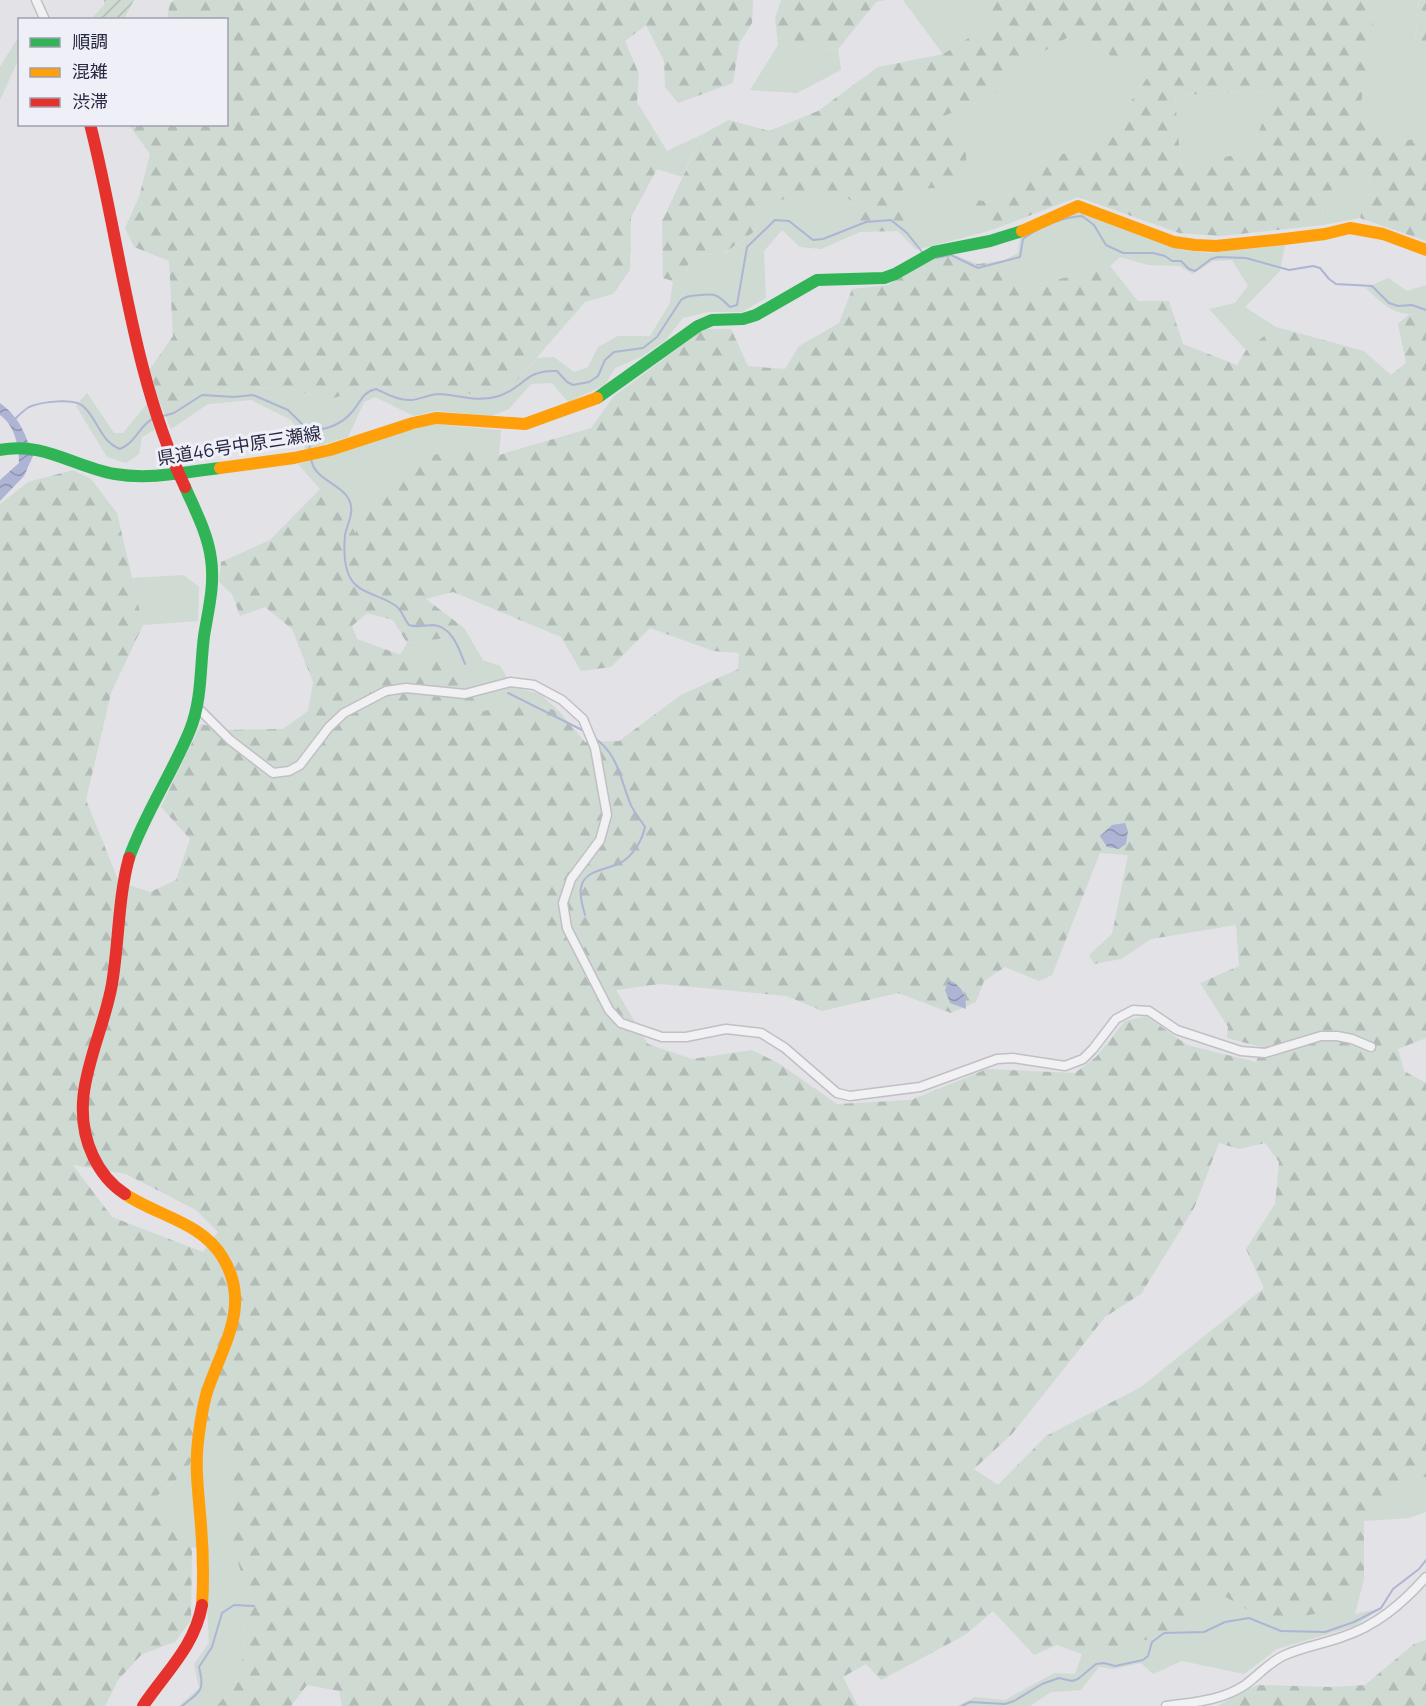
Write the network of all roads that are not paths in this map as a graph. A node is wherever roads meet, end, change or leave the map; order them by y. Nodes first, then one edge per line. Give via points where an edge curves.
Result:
1 (36, 0) edge
2 (44, 18) edge
3 (90, 126) edge
4 (1426, 250) edge
5 (5, 448) edge
6 (178, 474) junction
7 (197, 707) junction
8 (1371, 1047) dead end
9 (1426, 1577) edge
10 (1211, 1703) edge
11 (143, 1706) edge
12 (1166, 1706) edge

1 - 2 street
3 - 6 street via 141,359
4 - 6 street, 県道46号中原三瀬線 via 1383,234 1350,228 1216,246 1174,242 1078,207 990,241 934,252 884,278 817,280 756,315 712,320 599,397 538,421 510,425 436,418 294,458
5 - 6 street, 県道46号中原三瀬線 via 33,448 132,477
6 - 7 street via 207,539 212,562
7 - 8 street via 230,740 273,772 289,771 300,765 344,713 386,691 406,688 465,694 510,682 534,685 562,700 584,719 595,748 607,815 600,840 571,879 563,903 576,950 609,1010 621,1023 662,1037 726,1029 761,1033 785,1048 837,1093 850,1096 920,1087 998,1059 1065,1066 1083,1059 1116,1019 1133,1010 1149,1011 1177,1030 1241,1051 1265,1053 1321,1036 1352,1039
7 - 11 street via 184,743 128,858 111,990 89,1069 82,1112 86,1137 102,1172 131,1199 195,1228 213,1243 233,1276 235,1287 235,1320 210,1383 198,1441 195,1475 202,1570 200,1614 186,1646
9 - 10 street via 1407,1598 1365,1629 1282,1656 1244,1685
10 - 12 street

